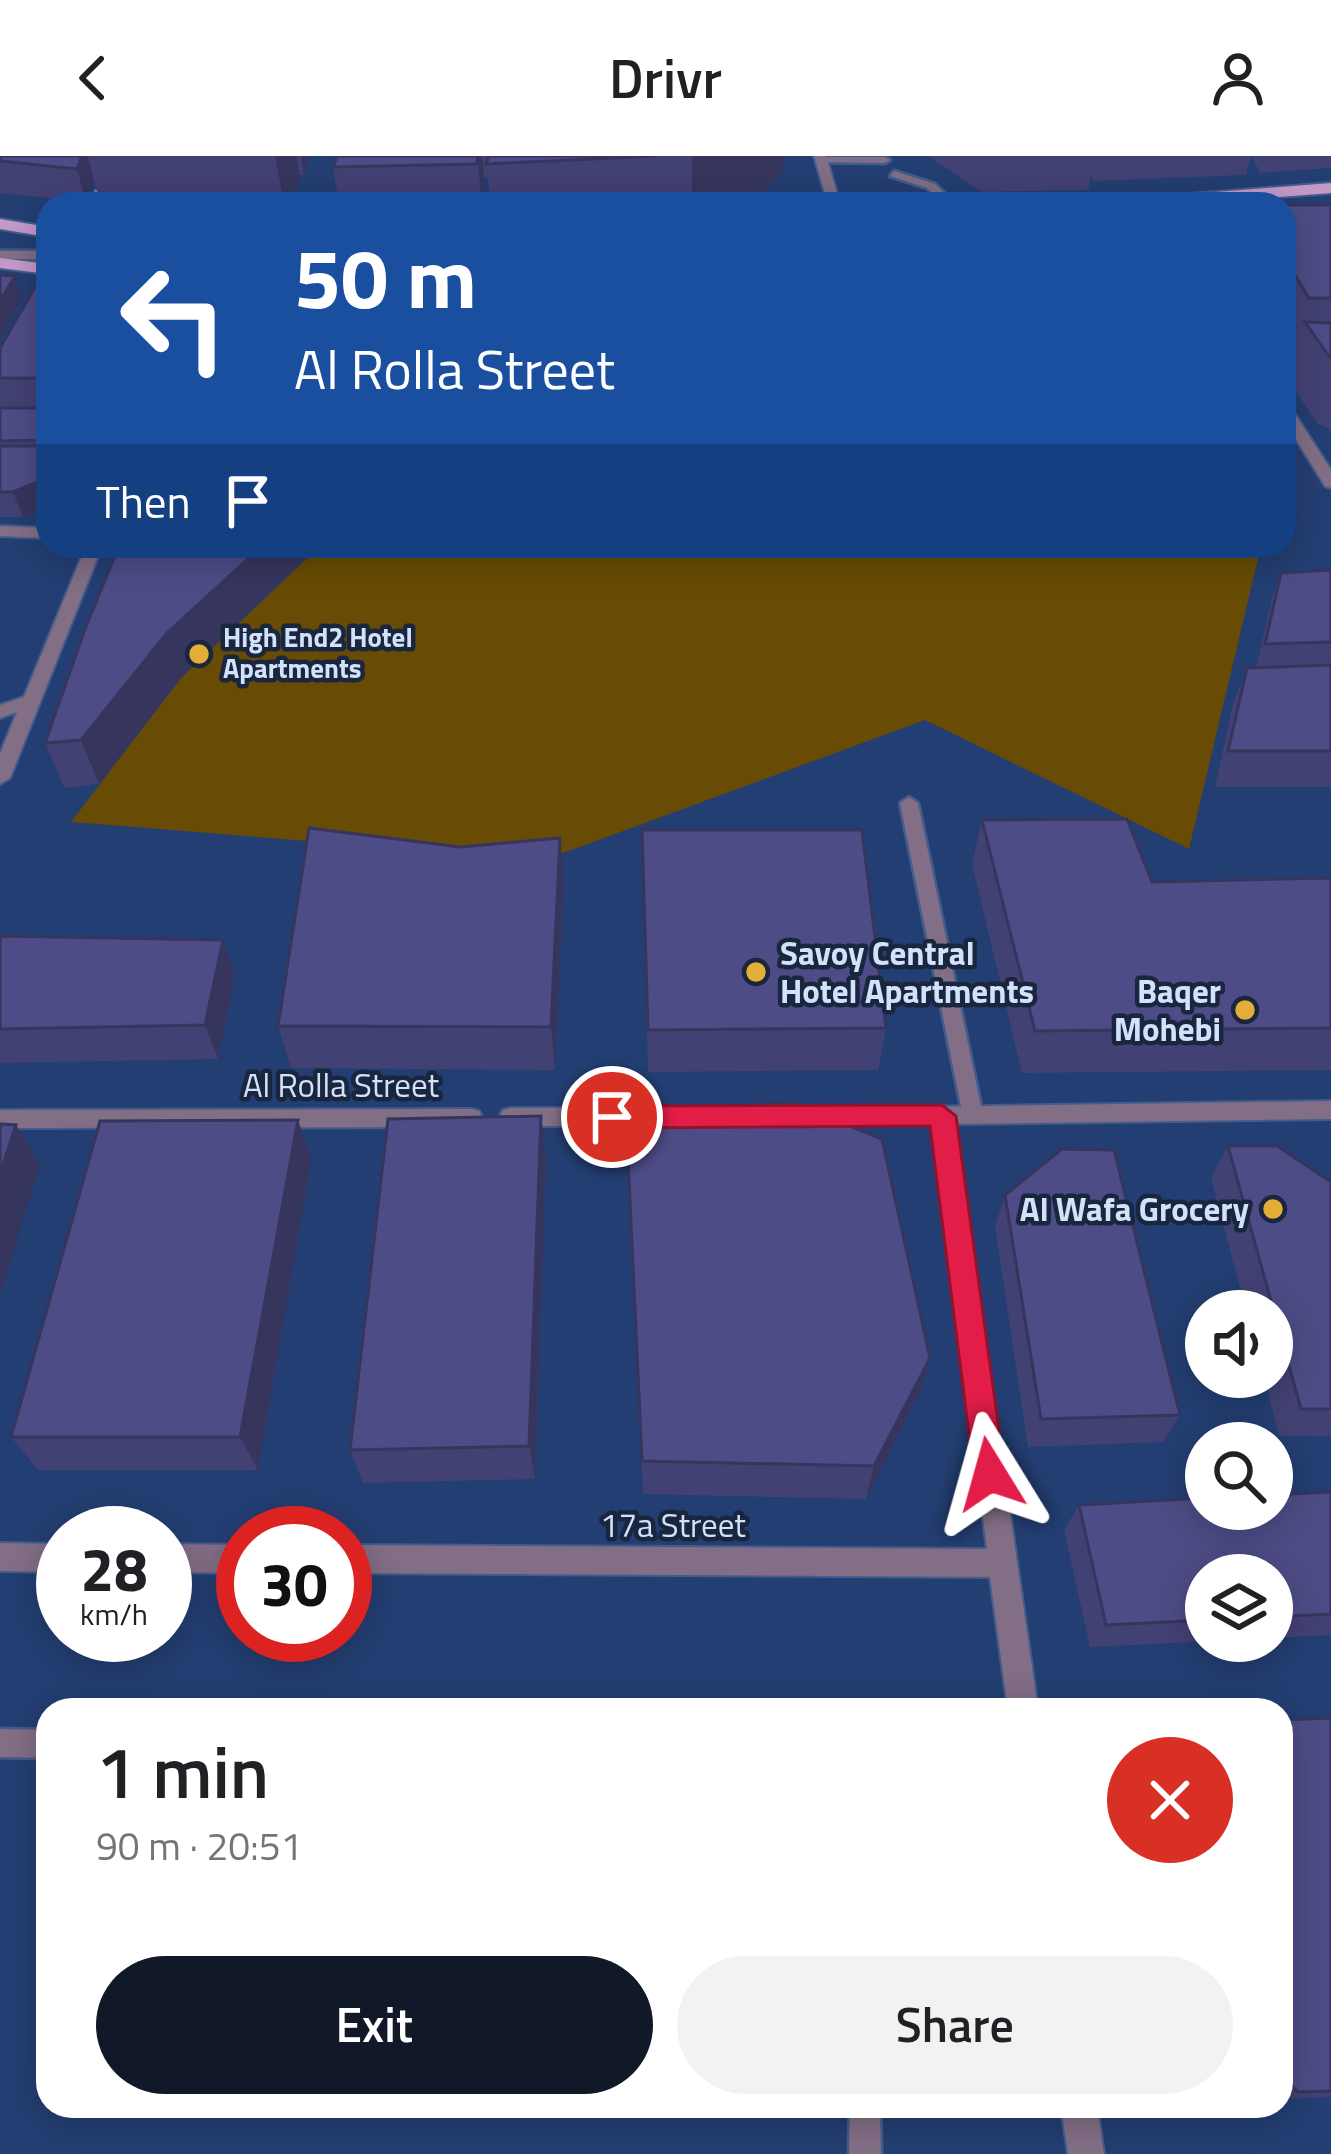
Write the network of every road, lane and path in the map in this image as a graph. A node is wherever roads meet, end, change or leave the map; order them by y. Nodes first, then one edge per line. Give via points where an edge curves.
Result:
1 (820, 158) edge
2 (884, 158) edge
3 (103, 172) dead end
4 (894, 174) junction
5 (902, 188) dead end
6 (1331, 188) edge
7 (96, 192) edge
8 (830, 192) edge
9 (937, 192) edge
10 (1280, 192) edge
11 (0, 227) edge
12 (36, 232) edge
13 (36, 256) edge
14 (0, 259) edge
15 (36, 266) edge
16 (1296, 423) edge
17 (1324, 459) edge
18 (1331, 483) edge
19 (0, 531) edge
20 (36, 532) edge
21 (87, 558) edge
22 (33, 700) junction
23 (0, 712) edge
24 (0, 777) edge
25 (909, 803) dead end
26 (1331, 1110) edge
27 (777, 1116) edge
28 (942, 1116) junction
29 (973, 1116) junction
30 (683, 1117) edge
31 (0, 1119) edge
32 (0, 1557) edge
33 (36, 1558) edge
34 (372, 1559) edge
35 (1001, 1563) junction
36 (1021, 1698) edge
37 (0, 1743) edge
38 (36, 1744) edge
39 (865, 2118) edge
40 (1081, 2118) edge
41 (865, 2154) edge
42 (1086, 2154) edge

1 - 2 lane
1 - 8 street
2 - 4 lane
3 - 7 path
4 - 5 lane
4 - 9 lane
6 - 10 main road
11 - 12 main road
13 - 14 lane
14 - 15 main road
16 - 17 street
17 - 18 street
19 - 20 street
21 - 22 street
22 - 23 street
22 - 24 street
25 - 29 lane
26 - 29 street
27 - 28 street
28 - 29 street
28 - 35 street
30 - 31 street, Al Rolla Street
32 - 33 street
34 - 35 street, 17a Street
35 - 36 street
37 - 38 lane
39 - 41 lane
40 - 42 street

